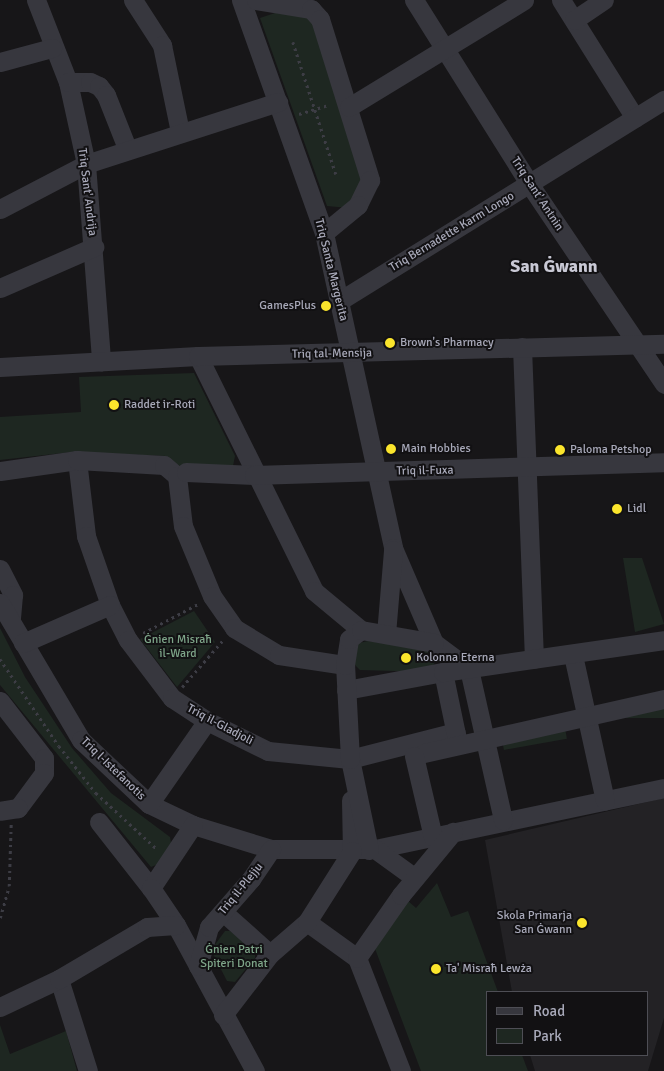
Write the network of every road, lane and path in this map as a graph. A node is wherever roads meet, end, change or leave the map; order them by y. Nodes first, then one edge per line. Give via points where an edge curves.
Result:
1 (36, 0) edge
2 (133, 0) edge
3 (242, 0) edge
4 (256, 0) edge
5 (414, 0) edge
6 (524, 0) edge
7 (561, 0) edge
8 (604, 0) edge
9 (574, 20) junction
10 (293, 42) dead end
11 (444, 47) junction
12 (52, 48) junction
13 (0, 62) edge
14 (68, 82) junction
15 (664, 100) edge
16 (348, 103) junction
17 (315, 109) junction
18 (282, 110) junction
19 (635, 118) junction
20 (180, 132) junction
21 (127, 148) junction
22 (86, 164) junction
23 (336, 174) dead end
24 (530, 185) junction
25 (0, 209) edge
26 (324, 233) junction
27 (94, 247) junction
28 (0, 288) edge
29 (341, 300) junction
30 (664, 344) edge
31 (636, 346) junction
32 (522, 347) junction
33 (350, 354) junction
34 (198, 356) junction
35 (101, 361) junction
36 (0, 367) edge
37 (664, 384) edge
38 (77, 460) junction
39 (664, 462) edge
40 (526, 469) junction
41 (0, 471) edge
42 (374, 472) junction
43 (182, 474) junction
44 (254, 475) junction
45 (393, 548) junction
46 (0, 569) edge
47 (212, 596) junction
48 (0, 604) edge
49 (110, 605) junction
50 (11, 620) junction
51 (234, 628) junction
52 (360, 630) junction
53 (386, 634) junction
54 (128, 640) junction
55 (664, 641) edge
56 (23, 643) junction
57 (434, 643) junction
58 (573, 655) junction
59 (0, 658) edge
60 (534, 659) junction
61 (345, 665) junction
62 (470, 669) junction
63 (443, 672) junction
64 (346, 690) junction
65 (172, 698) junction
66 (664, 699) edge
67 (0, 701) edge
68 (586, 716) junction
69 (207, 721) junction
70 (457, 738) junction
71 (81, 740) junction
72 (485, 740) junction
73 (65, 755) junction
74 (414, 756) junction
75 (44, 758) junction
76 (351, 764) junction
77 (664, 788) edge
78 (605, 801) junction
79 (149, 804) junction
80 (6, 811) edge
81 (503, 820) junction
82 (99, 822) dead end
83 (194, 825) junction
84 (453, 832) junction
85 (433, 837) junction
86 (271, 849) junction
87 (365, 850) junction
88 (171, 862) junction
89 (415, 878) junction
90 (156, 894) junction
91 (223, 912) junction
92 (0, 918) edge
93 (307, 922) junction
94 (147, 927) junction
95 (209, 927) junction
96 (177, 928) junction
97 (270, 954) junction
98 (357, 958) junction
99 (198, 966) junction
100 (59, 978) junction
101 (0, 1007) edge
102 (223, 1015) junction
103 (88, 1071) edge
104 (255, 1071) edge
105 (401, 1071) edge

1 - 12 street, Triq Sant' Andrija
2 - 20 street via 162,45
3 - 18 street, Triq Santa Margerita
4 - 16 street via 311,9 320,19
5 - 11 street, Triq Sant' Antnin
6 - 11 street
7 - 9 street
8 - 9 street
9 - 19 street
10 - 17 path
11 - 16 street
11 - 24 street, Triq Sant' Antnin
12 - 13 street
12 - 14 street, Triq Sant' Andrija
14 - 21 street via 90,82 99,86 106,94
14 - 22 street, Triq Sant' Andrija
15 - 19 street, Triq Bernadette Karm Longo
16 - 17 path
16 - 26 street via 370,180 358,205
17 - 18 path
17 - 23 path
18 - 20 street
18 - 26 street, Triq Santa Margerita
19 - 24 street, Triq Bernadette Karm Longo
20 - 21 street
21 - 22 street
22 - 25 street
22 - 27 street, Triq Sant' Andrija
24 - 29 street, Triq Bernadette Karm Longo
24 - 31 street, Triq Sant' Antnin
26 - 29 street, Triq Santa Margerita
27 - 28 street
27 - 35 street, Triq Sant' Andrija
29 - 33 street, Triq Santa Margerita
30 - 31 street, Triq tal-Mensija
31 - 32 street, Triq tal-Mensija
31 - 37 street, Triq Sant' Antnin
32 - 33 street, Triq tal-Mensija
32 - 40 street
33 - 34 street, Triq tal-Mensija
33 - 42 street, Triq Santa Margerita
34 - 35 street, Triq tal-Mensija
34 - 44 street
35 - 36 street, Triq tal-Mensija
38 - 41 street
38 - 43 street via 164,465
38 - 49 street, Triq il-Gladjoli via 86,536
39 - 40 street, Triq il-Fuxa
40 - 42 street, Triq il-Fuxa
40 - 60 street
42 - 44 street, Triq il-Fuxa
42 - 45 street, Triq Santa Margerita
43 - 44 street, Triq il-Fuxa
43 - 47 street via 184,526
44 - 52 street via 314,591
45 - 53 street, Triq Santa Margerita
45 - 57 street, Triq Santa Margerita
46 - 50 street via 13,595
47 - 51 street
47 - 54 path
48 - 50 street, Triq l-Istefanotis
49 - 54 street, Triq il-Gladjoli
49 - 56 street
50 - 56 street, Triq l-Istefanotis
51 - 61 street via 279,655
51 - 65 path
52 - 53 street
52 - 61 street via 349,639
53 - 57 street
54 - 65 street, Triq il-Gladjoli
55 - 58 street
56 - 71 street, Triq l-Istefanotis
57 - 62 street
58 - 60 street
58 - 68 street
59 - 73 path
60 - 62 street
61 - 64 street
62 - 63 street
62 - 72 street
63 - 64 street
63 - 70 street
64 - 76 street
65 - 69 street, Triq il-Gladjoli
66 - 68 street
67 - 75 street
68 - 72 street
68 - 78 street
69 - 76 street, Triq il-Gladjoli via 268,750
69 - 79 street
70 - 72 street
70 - 74 street
70 - 76 street
71 - 73 path
71 - 79 street, Triq l-Istefanotis
72 - 81 street
73 - 75 path via 59,760
73 - 88 path via 96,793
74 - 76 street
74 - 85 street
75 - 80 street via 44,773 18,808
76 - 87 street
77 - 78 street, Triq l-Istefanotis
78 - 81 street, Triq l-Istefanotis
79 - 83 street, Triq l-Istefanotis
80 - 92 path via 9,886
81 - 84 street, Triq l-Istefanotis
82 - 90 street
83 - 86 street, Triq l-Istefanotis
83 - 88 street
84 - 85 street, Triq l-Istefanotis
84 - 89 street
85 - 87 street, Triq l-Istefanotis
86 - 87 street, Triq l-Istefanotis
86 - 91 street, Triq il-Plejju
87 - 89 street
87 - 93 street
88 - 90 street
89 - 98 street
90 - 94 street
90 - 96 street
91 - 95 street, Triq il-Plejju
91 - 97 street
93 - 97 street
93 - 98 street
94 - 96 street, Triq il-Plejju
94 - 100 street
95 - 96 street, Triq il-Plejju
95 - 99 street, Triq il-Plejju
96 - 99 street
97 - 102 street
98 - 105 street
99 - 102 street
100 - 101 street
100 - 103 street
102 - 104 street

